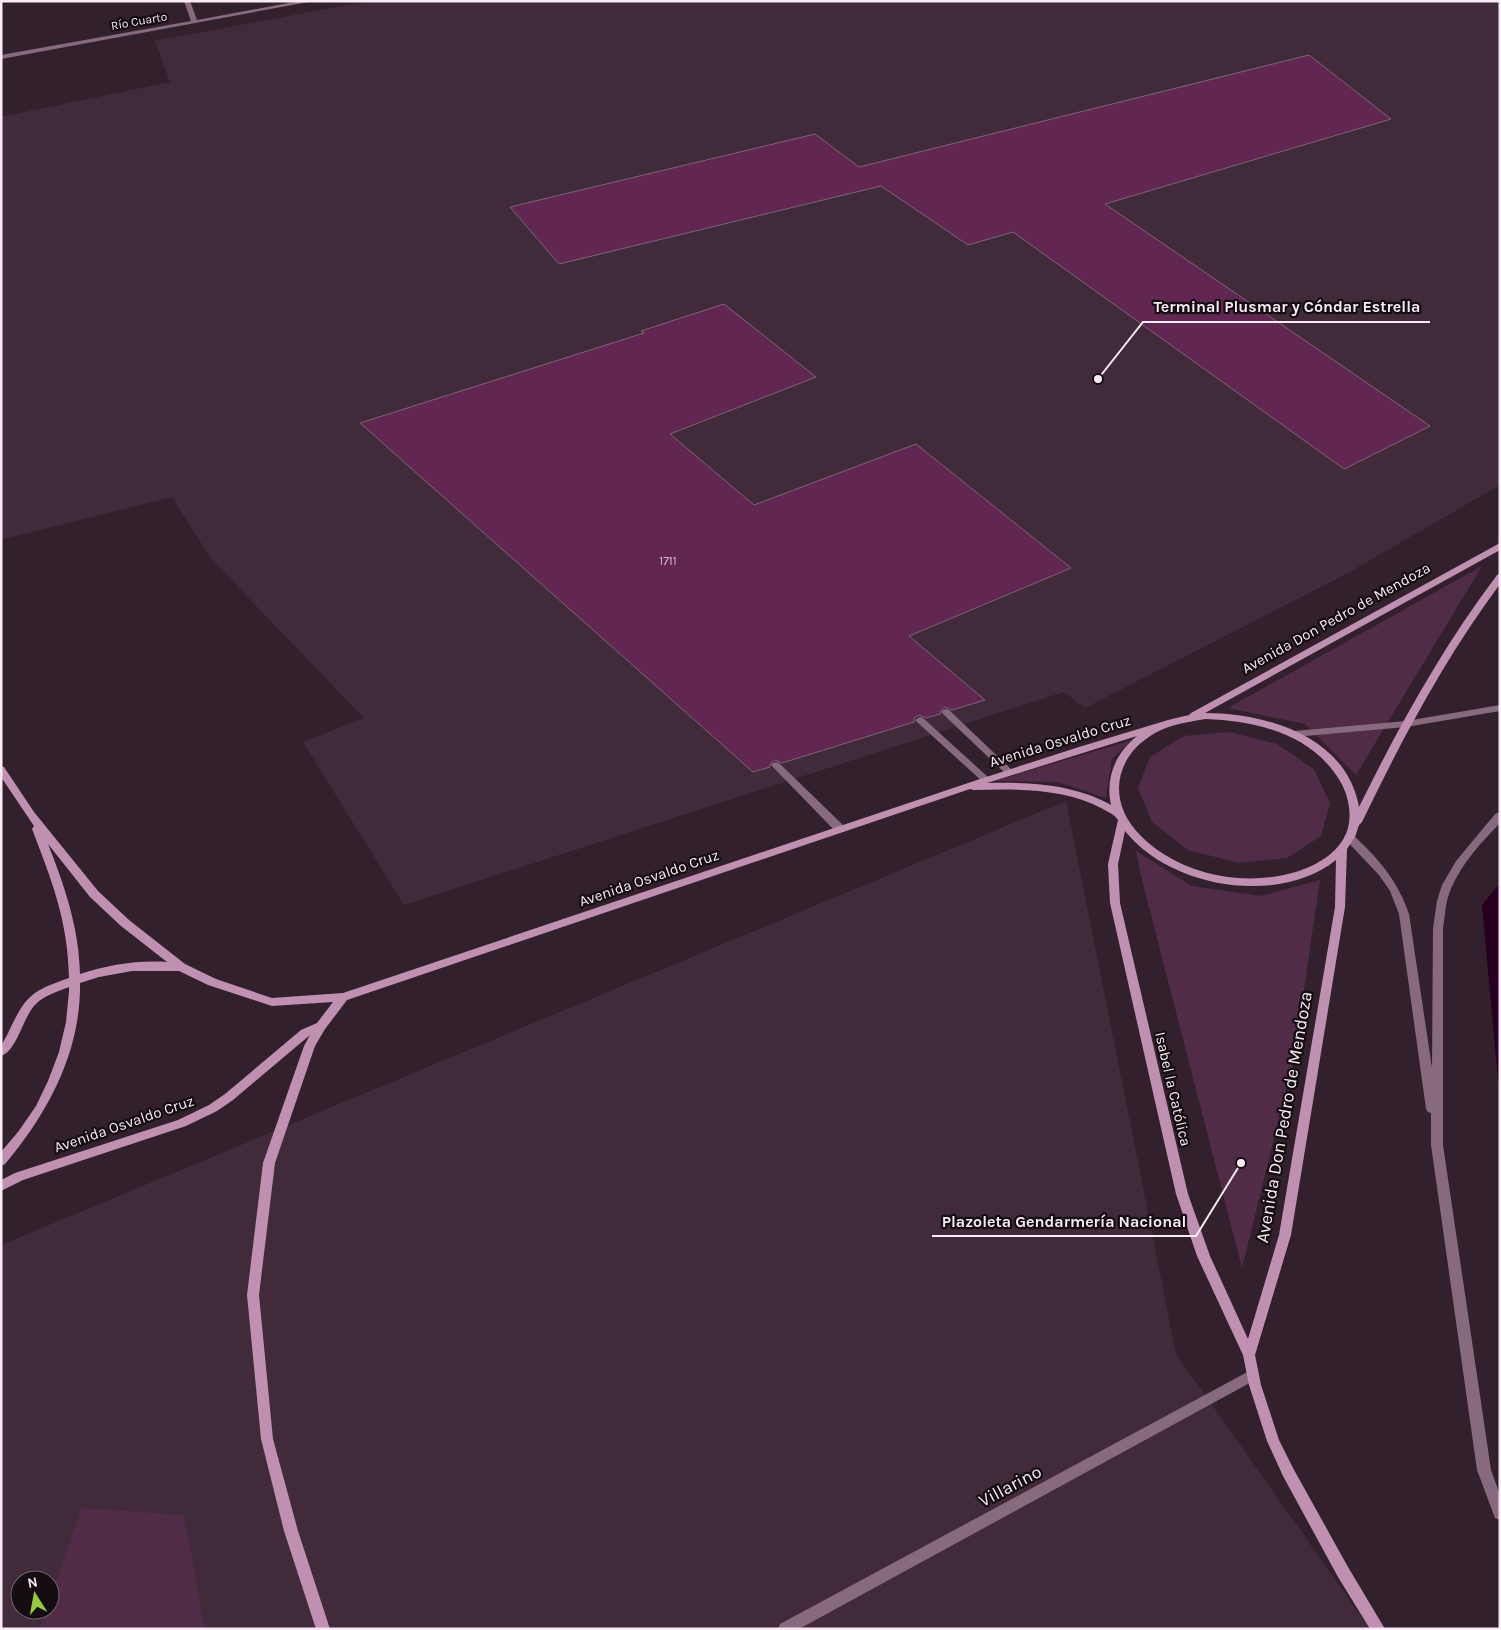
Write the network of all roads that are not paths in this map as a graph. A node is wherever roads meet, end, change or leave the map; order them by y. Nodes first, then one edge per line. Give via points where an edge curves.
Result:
1 (187, 1) edge
2 (311, 1) edge
3 (195, 22) junction
4 (1, 57) edge
5 (1500, 546) edge
6 (1500, 577) edge
7 (1500, 708) edge
8 (946, 712) dead end
9 (1189, 718) junction
10 (920, 720) dead end
11 (1166, 724) junction
12 (1406, 724) junction
13 (1294, 734) junction
14 (776, 765) dead end
15 (1, 769) edge
16 (1009, 772) junction
17 (986, 780) junction
18 (964, 787) junction
19 (1500, 816) edge
20 (1122, 817) junction
21 (34, 821) junction
22 (840, 829) junction
23 (1348, 838) junction
24 (181, 967) junction
25 (76, 978) junction
26 (343, 997) junction
27 (321, 1026) junction
28 (1, 1052) edge
29 (1437, 1145) junction
30 (1, 1161) edge
31 (1, 1186) edge
32 (1249, 1354) junction
33 (1253, 1375) junction
34 (1500, 1514) edge
35 (323, 1629) edge
36 (785, 1629) edge
37 (1378, 1629) edge

1 - 3 street
2 - 3 street, Río Cuarto
3 - 4 street, Río Cuarto
5 - 9 main road, Avenida Don Pedro de Mendoza
6 - 12 main road, Avenida Don Pedro de Mendoza via 1462,628
7 - 12 street
8 - 16 street
9 - 11 main road
9 - 13 main road via 1243,718
10 - 17 street
11 - 16 main road, Avenida Osvaldo Cruz
11 - 20 main road via 1130,746 1120,761 1114,778 1114,796
12 - 13 street
12 - 23 main road, Avenida Don Pedro de Mendoza
13 - 23 main road via 1331,760 1344,776 1355,812
14 - 22 street
15 - 21 main road
16 - 17 main road, Avenida Osvaldo Cruz
17 - 18 main road, Avenida Osvaldo Cruz
18 - 20 main road, Avenida Osvaldo Cruz via 1021,787 1072,792 1102,803
18 - 22 main road, Avenida Osvaldo Cruz
19 - 29 street via 1465,854 1443,898 1438,928
20 - 23 main road via 1145,845 1160,857 1199,874 1240,882 1301,876 1332,859
20 - 32 main road, Isabel la Católica via 1113,864 1115,903 1182,1194 1209,1268
21 - 24 main road via 99,899
21 - 25 main road via 70,925
22 - 26 main road, Avenida Osvaldo Cruz
23 - 29 street via 1384,872 1393,885 1404,914
23 - 32 main road, Avenida Don Pedro de Mendoza via 1340,907 1286,1225
24 - 25 main road via 165,965 106,970
24 - 26 main road, Avenida Osvaldo Cruz via 212,982 272,1002
25 - 28 main road via 36,997 23,1012 9,1044
25 - 30 main road via 70,1031 55,1080 36,1117
26 - 27 main road
27 - 31 main road, Avenida Osvaldo Cruz via 305,1033 213,1108 182,1123 20,1176
27 - 35 main road via 310,1046 270,1163 253,1295 267,1439 290,1532
29 - 34 street via 1484,1470
32 - 33 main road, Avenida Don Pedro de Mendoza
33 - 36 street, Villarino
33 - 37 main road, Avenida Don Pedro de Mendoza via 1262,1412 1284,1464

